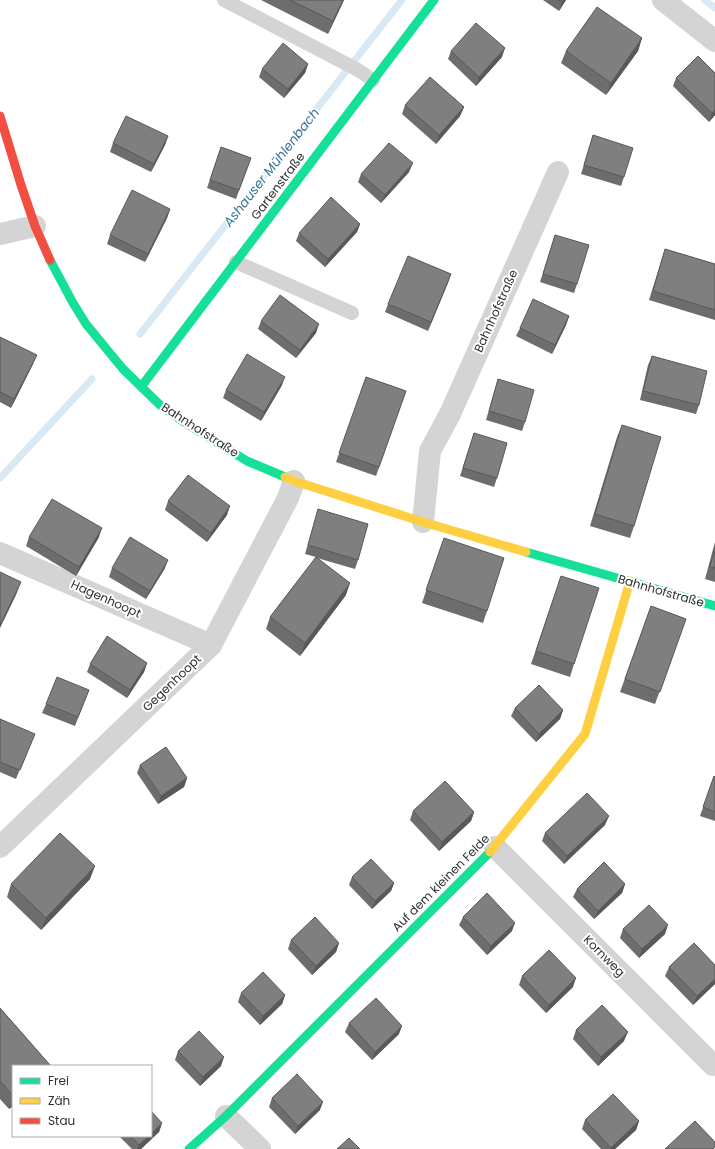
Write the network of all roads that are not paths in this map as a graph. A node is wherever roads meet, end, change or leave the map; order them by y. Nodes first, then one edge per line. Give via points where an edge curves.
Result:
1 (224, 0) edge
2 (434, 0) edge
3 (663, 0) edge
4 (715, 41) edge
5 (373, 80) junction
6 (0, 116) edge
7 (558, 172) dead end
8 (35, 226) junction
9 (0, 234) edge
10 (236, 262) junction
11 (352, 313) dead end
12 (141, 387) junction
13 (294, 481) junction
14 (423, 522) junction
15 (0, 553) edge
16 (630, 581) junction
17 (715, 606) edge
18 (211, 645) junction
19 (0, 847) edge
20 (495, 847) junction
21 (713, 1065) dead end
22 (226, 1116) junction
23 (189, 1149) edge
24 (260, 1149) edge

1 - 5 lane via 337,58
2 - 5 street, Gartenstraße
3 - 4 street
5 - 10 street, Gartenstraße
6 - 8 street, Bahnhofstraße
7 - 14 street, Bahnhofstraße via 450,414 430,451
8 - 9 street
8 - 12 street, Bahnhofstraße via 50,261 86,324
10 - 11 lane
10 - 12 street, Gartenstraße
12 - 13 street, Bahnhofstraße via 160,405 215,442 248,461
13 - 14 street, Bahnhofstraße
13 - 18 street, Gegenhoopt via 288,498
14 - 16 street, Bahnhofstraße
15 - 18 street, Hagenhoopt
16 - 17 street, Bahnhofstraße
16 - 20 street, Auf dem kleinen Felde via 585,734
18 - 19 street, Gegenhoopt
20 - 21 street, Kornweg
20 - 22 street, Auf dem kleinen Felde
22 - 23 street, Auf dem kleinen Felde
22 - 24 street

